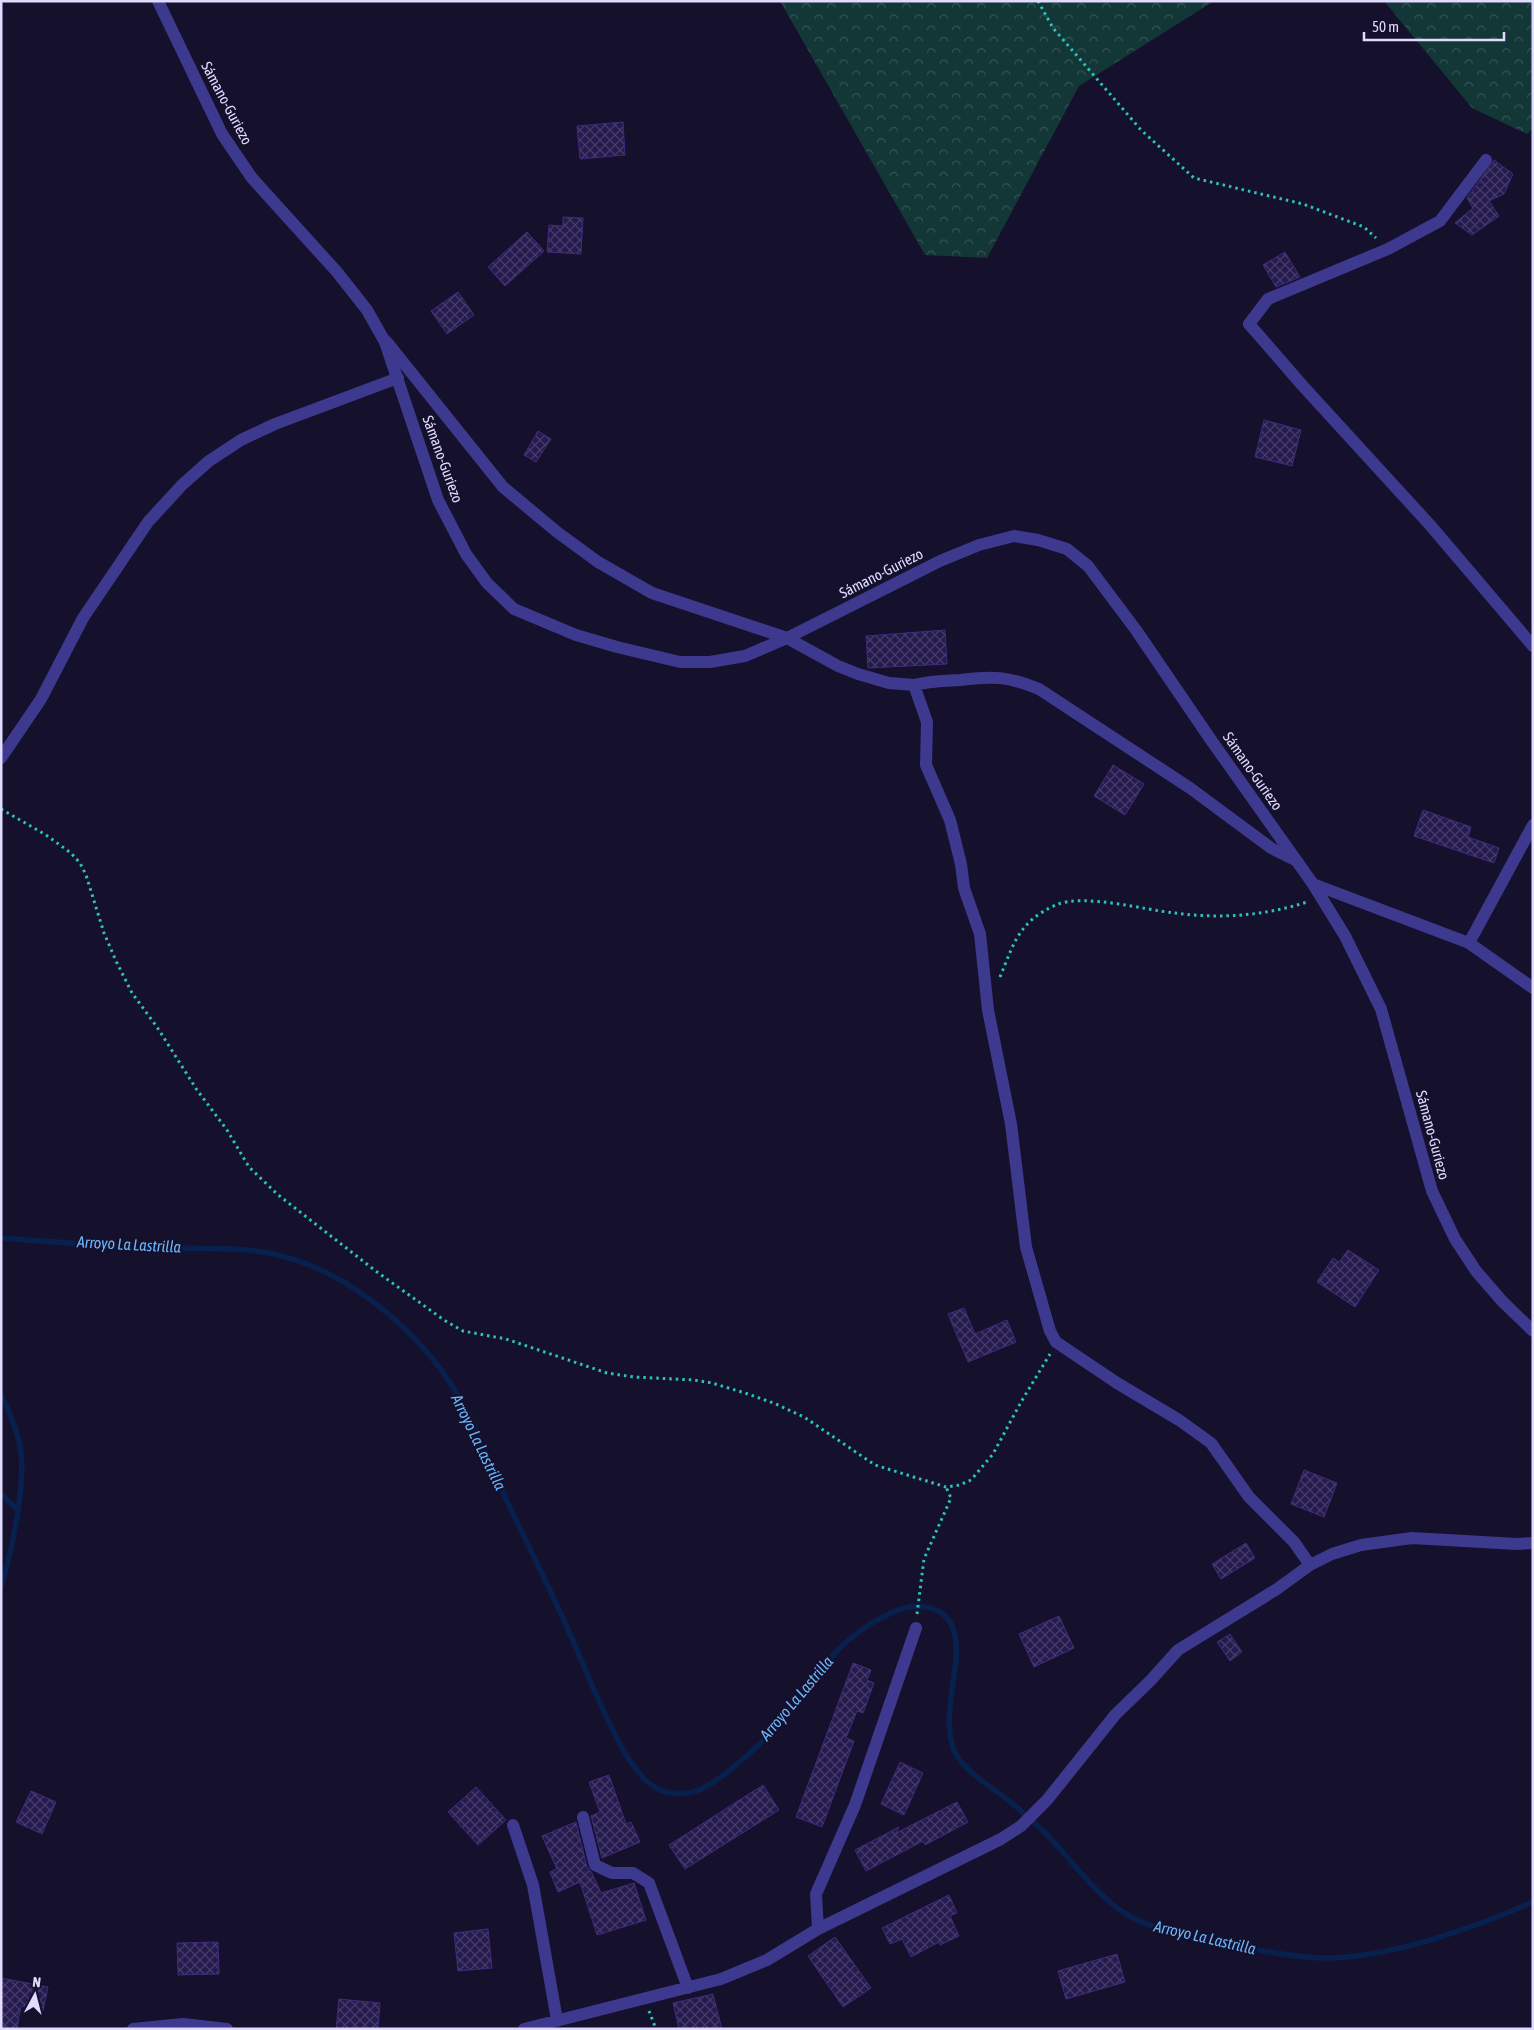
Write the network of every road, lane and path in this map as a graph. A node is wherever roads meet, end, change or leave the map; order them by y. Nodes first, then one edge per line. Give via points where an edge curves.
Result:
1 (158, 1) edge
2 (1038, 1) edge
3 (1486, 160) dead end
4 (1388, 249) junction
5 (381, 335) junction
6 (398, 378) junction
7 (787, 638) junction
8 (1533, 646) edge
9 (914, 685) junction
10 (1, 758) edge
11 (1, 809) edge
12 (1533, 825) edge
13 (1297, 861) junction
14 (1313, 884) junction
15 (1321, 898) junction
16 (1469, 943) junction
17 (1000, 979) dead end
18 (1533, 988) edge
19 (1533, 1330) edge
20 (1056, 1342) junction
21 (946, 1487) junction
22 (1533, 1543) edge
23 (1310, 1565) junction
24 (916, 1624) joint
25 (583, 1817) dead end
26 (513, 1825) dead end
27 (818, 1929) junction
28 (688, 1988) junction
29 (557, 2020) junction
30 (133, 2029) edge
31 (228, 2029) edge
32 (524, 2029) edge

1 - 5 street, Sámano-Guriezo via 222,134 252,178 337,272 367,310
2 - 4 path via 1053,28 1141,130 1194,178 1303,204 1364,227
3 - 4 street via 1440,221
4 - 8 street via 1268,299 1249,324 1430,525
5 - 6 street, Sámano-Guriezo
5 - 7 street via 503,487 557,532 598,562 652,593
6 - 7 street, Sámano-Guriezo via 438,500 466,554 487,583 514,609 576,635 680,662 710,662 746,656
6 - 10 street via 241,440 209,461 182,485 148,522 83,618 41,698
7 - 9 street via 858,674 889,683
7 - 13 street, Sámano-Guriezo via 940,561 979,545 1014,536 1067,549 1088,566 1130,622
9 - 13 street via 977,676 1016,679 1039,688 1190,788 1271,848
9 - 20 street via 927,722 926,765 950,820 964,888 980,934 988,1010 1011,1124 1026,1248
11 - 21 path via 46,835 80,863 104,933 132,993 249,1167 277,1194 417,1301 464,1331 506,1339 607,1373 694,1380 745,1393 804,1417 875,1465
12 - 16 street
13 - 14 street, Sámano-Guriezo
14 - 15 street, Sámano-Guriezo
14 - 16 street
15 - 17 path via 1293,906 1223,917 1078,900 1057,904 1030,922 1016,937
15 - 19 street, Sámano-Guriezo via 1353,951 1381,1009 1432,1191 1451,1231 1476,1271
16 - 18 street
20 - 21 path via 993,1454 972,1480
20 - 23 street via 1211,1443 1249,1496 1294,1542
21 - 24 path via 951,1498 924,1559
22 - 23 street via 1412,1538 1361,1545
23 - 27 street via 1178,1650 1115,1715 1047,1800 1021,1826 1001,1839
24 - 27 street via 855,1805 816,1894
25 - 28 street via 595,1865 612,1873 633,1873 649,1883
26 - 29 street via 532,1885
27 - 28 street via 766,1960
28 - 29 street
29 - 32 street
30 - 31 street via 183,2024

